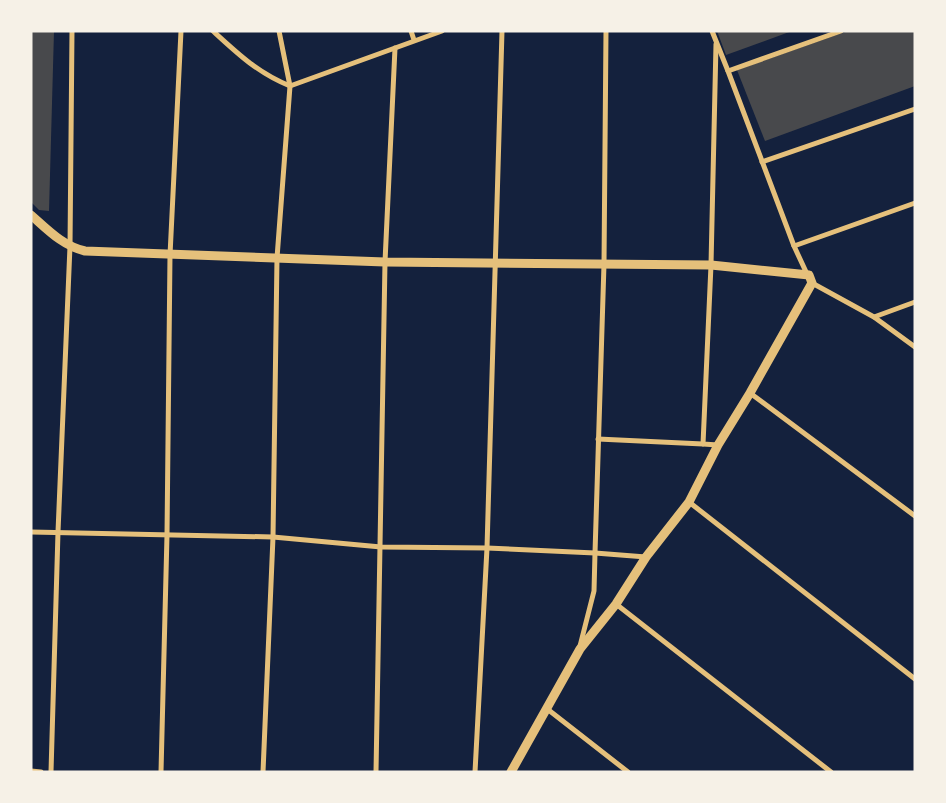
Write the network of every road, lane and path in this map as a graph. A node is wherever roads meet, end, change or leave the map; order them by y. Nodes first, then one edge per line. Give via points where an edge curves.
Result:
1 (72, 31) edge
2 (181, 31) edge
3 (213, 31) edge
4 (279, 31) edge
5 (411, 31) edge
6 (442, 31) edge
7 (502, 31) edge
8 (606, 31) edge
9 (712, 31) edge
10 (840, 31) edge
11 (414, 40) junction
12 (716, 44) junction
13 (395, 48) junction
14 (728, 71) junction
15 (290, 86) junction
16 (915, 109) edge
17 (762, 162) junction
18 (915, 203) edge
19 (31, 215) edge
20 (70, 246) junction
21 (794, 246) junction
22 (170, 255) junction
23 (277, 258) junction
24 (385, 262) junction
25 (496, 262) junction
26 (604, 264) junction
27 (711, 265) junction
28 (807, 274) junction
29 (812, 283) junction
30 (915, 302) edge
31 (874, 317) junction
32 (915, 347) edge
33 (750, 393) junction
34 (598, 440) junction
35 (703, 444) junction
36 (718, 445) junction
37 (688, 502) junction
38 (915, 516) edge
39 (31, 532) edge
40 (58, 532) junction
41 (167, 535) junction
42 (273, 537) junction
43 (381, 547) junction
44 (487, 548) junction
45 (595, 553) junction
46 (646, 557) junction
47 (616, 604) junction
48 (580, 649) junction
49 (915, 679) edge
50 (546, 708) junction
51 (31, 771) edge
52 (41, 772) edge
53 (51, 772) edge
54 (161, 772) edge
55 (262, 772) edge
56 (376, 772) edge
57 (475, 772) edge
58 (511, 772) edge
59 (628, 772) edge
60 (831, 772) edge

1 - 20 street
2 - 22 street
3 - 15 street via 254,67
4 - 15 street
5 - 11 street
6 - 11 street
7 - 25 street
8 - 26 street
9 - 12 street
10 - 14 street
11 - 13 street
12 - 14 street
12 - 27 street
13 - 15 street
13 - 24 street
14 - 17 street
15 - 23 street
16 - 17 street
17 - 21 street
18 - 21 street
19 - 20 street
20 - 22 street via 85,251
20 - 40 street
21 - 28 street
22 - 23 street
22 - 41 street
23 - 24 street
23 - 42 street
24 - 25 street
24 - 43 street
25 - 26 street
25 - 44 street
26 - 27 street
26 - 34 street
27 - 28 street
27 - 35 street
28 - 29 street
29 - 31 street
29 - 33 street
30 - 31 street
31 - 32 street
33 - 36 street
33 - 38 street
34 - 35 street
34 - 45 street
35 - 36 street
36 - 37 street
37 - 46 street
37 - 49 street
39 - 40 street
40 - 41 street
40 - 53 street
41 - 42 street
41 - 54 street
42 - 43 street
42 - 55 street
43 - 44 street
43 - 56 street
44 - 45 street
44 - 57 street
45 - 46 street
45 - 48 street via 594,591
46 - 47 street
47 - 48 street
47 - 60 street
48 - 50 street
50 - 58 street
50 - 59 street
51 - 52 street

